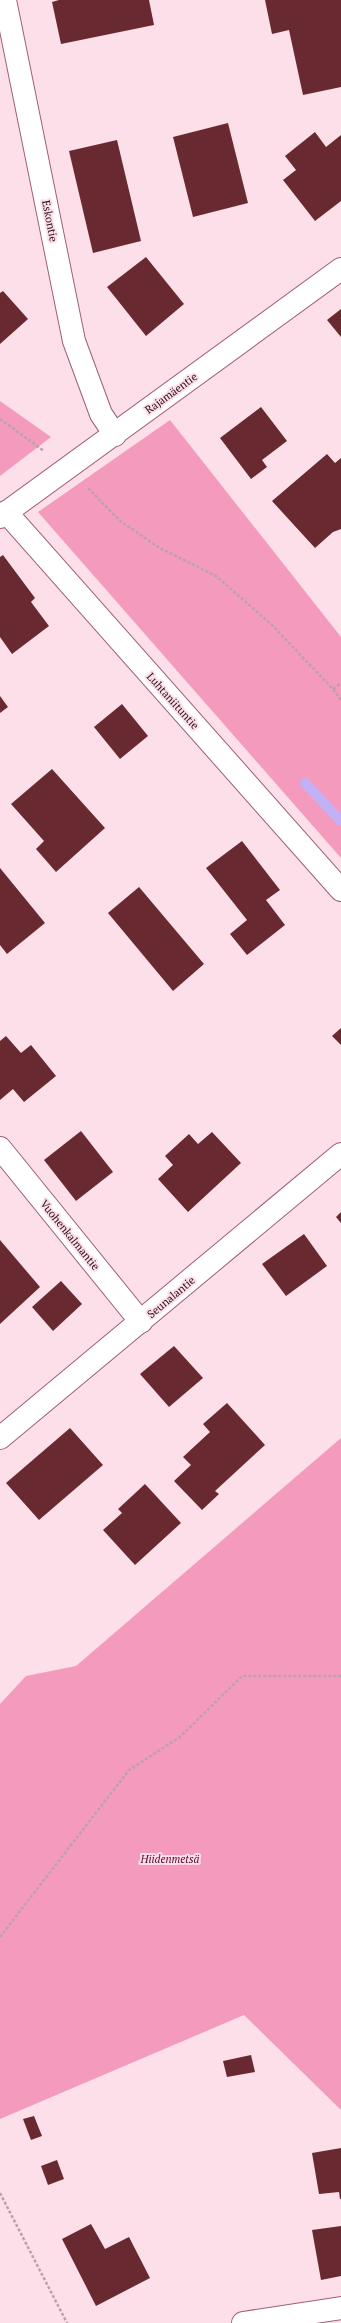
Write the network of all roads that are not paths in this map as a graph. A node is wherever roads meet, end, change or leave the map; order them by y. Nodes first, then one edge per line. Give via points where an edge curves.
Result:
1 (5, 0) edge
2 (341, 269) edge
3 (115, 435) junction
4 (3, 515) edge
5 (341, 890) edge
6 (0, 1148) edge
7 (341, 1154) edge
8 (141, 1322) junction
9 (0, 1438) edge
10 (341, 2308) edge
11 (243, 2323) edge

1 - 3 street, Eskontie via 74,341 101,414
2 - 3 street, Rajamäentie
3 - 4 street, Rajamäentie
4 - 5 street, Luhtaniituntie
6 - 8 street, Vuohenkalmantie
7 - 8 street, Seunalantie
8 - 9 street, Seunalantie
10 - 11 street

